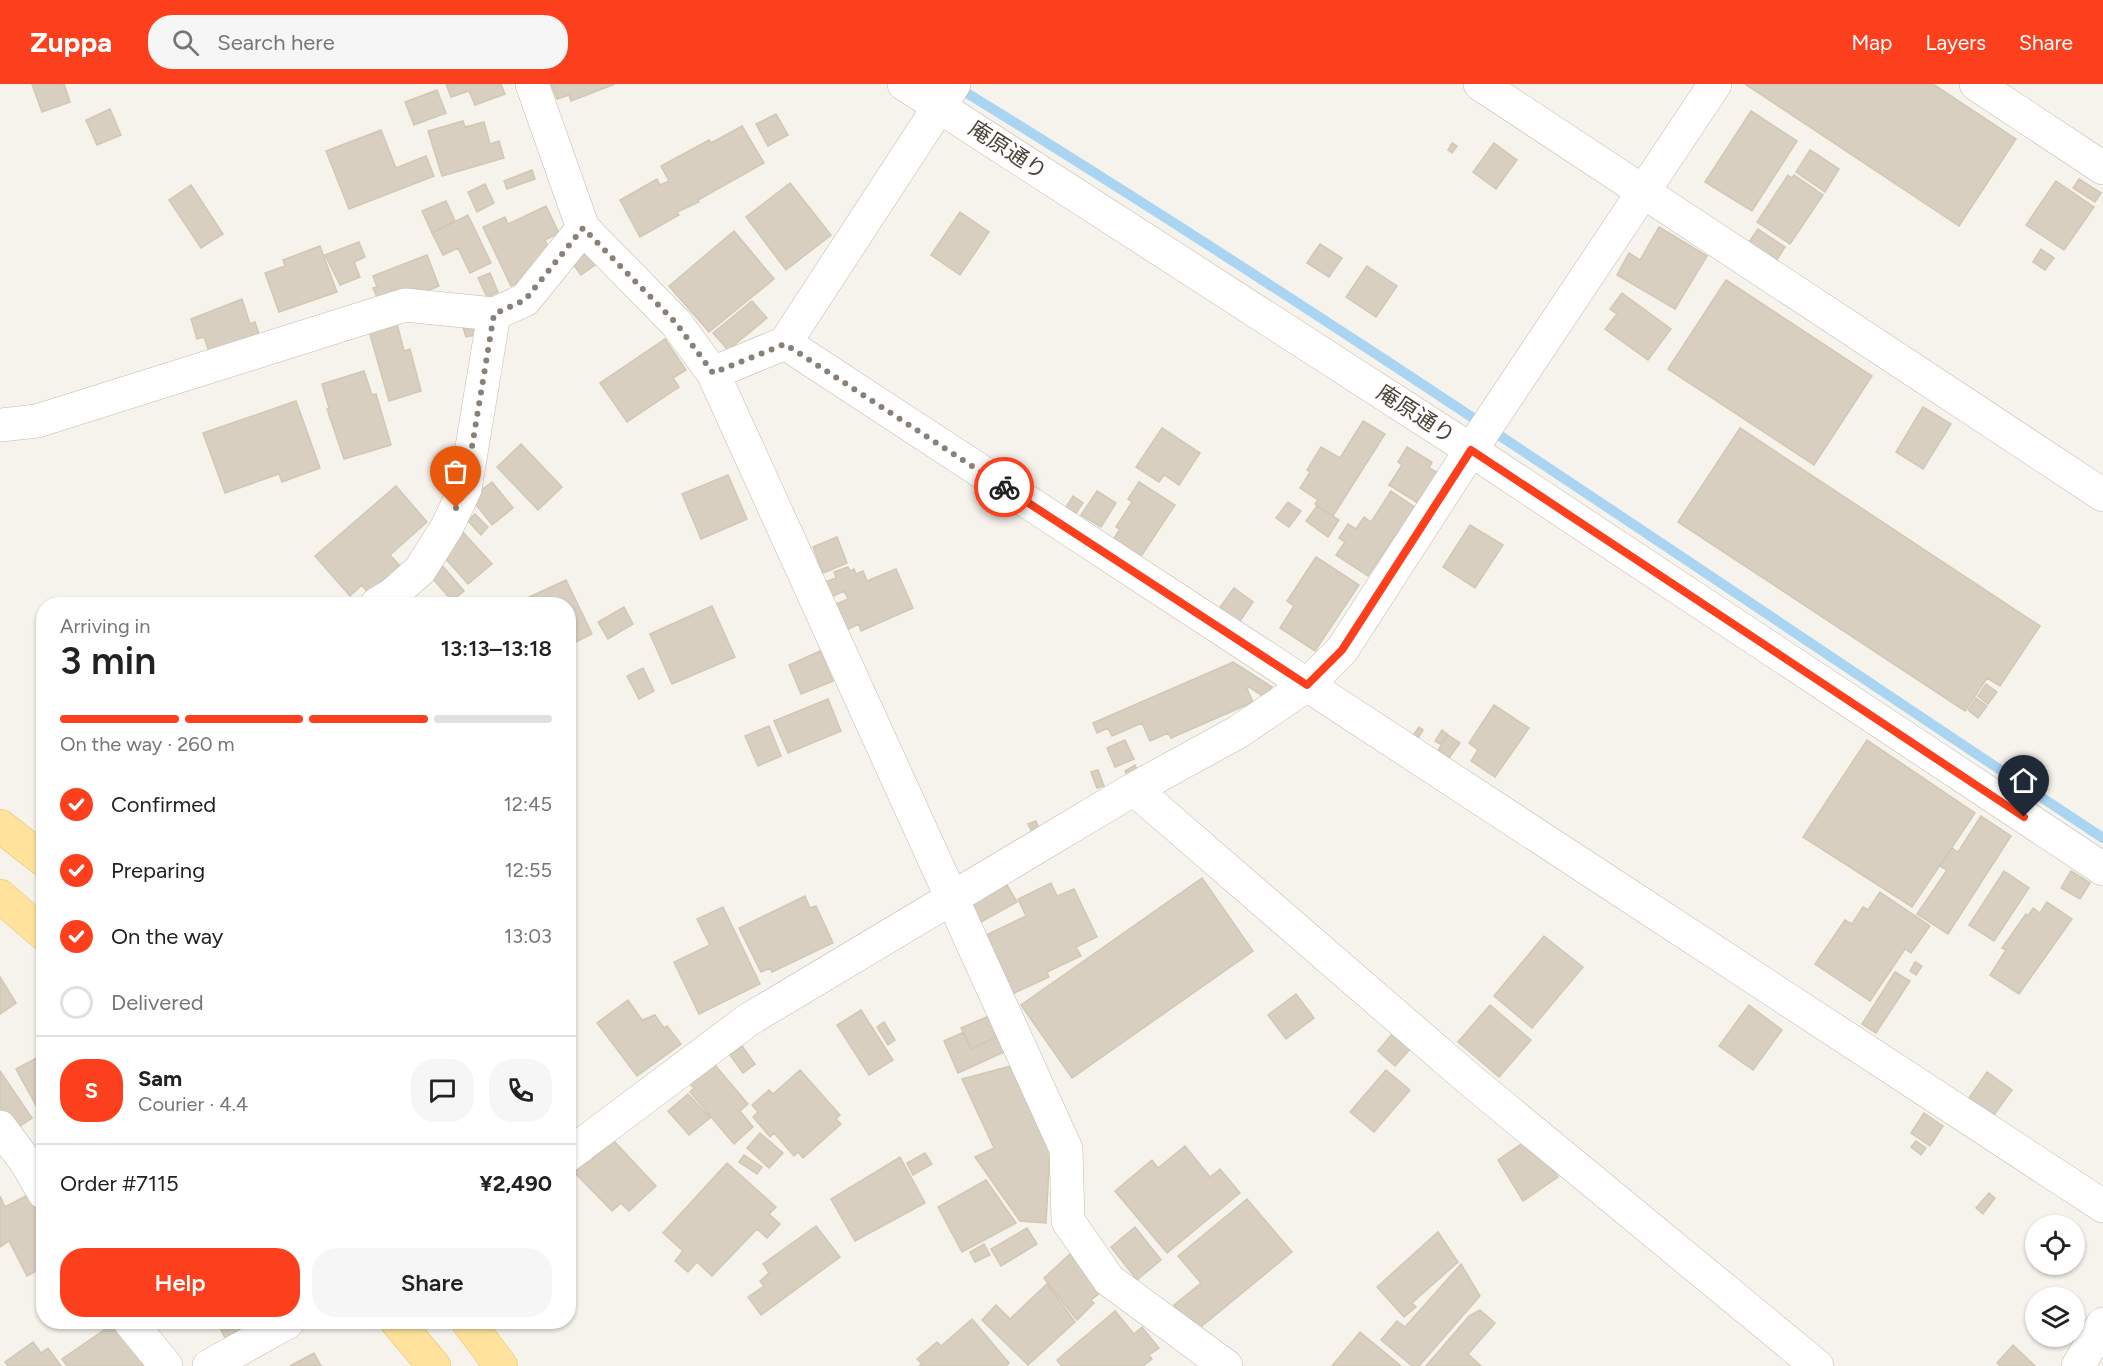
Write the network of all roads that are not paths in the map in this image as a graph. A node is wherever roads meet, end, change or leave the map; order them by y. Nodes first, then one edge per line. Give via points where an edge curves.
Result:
1 (532, 84) edge
2 (904, 84) edge
3 (1480, 84) edge
4 (1715, 84) edge
5 (1976, 84) edge
6 (947, 95) edge
7 (2103, 168) edge
8 (1643, 191) junction
9 (583, 228) junction
10 (494, 314) junction
11 (785, 344) junction
12 (713, 373) junction
13 (0, 425) edge
14 (1471, 450) junction
15 (2103, 495) edge
16 (386, 597) edge
17 (1307, 685) junction
18 (1134, 789) junction
19 (0, 826) edge
20 (36, 854) edge
21 (2103, 869) edge
22 (0, 896) edge
23 (951, 897) junction
24 (36, 927) edge
25 (0, 1127) edge
26 (576, 1149) edge
27 (36, 1179) edge
28 (2103, 1206) edge
29 (2103, 1324) edge
30 (136, 1329) edge
31 (275, 1329) edge
32 (403, 1329) edge
33 (473, 1329) edge
34 (166, 1366) edge
35 (209, 1366) edge
36 (434, 1366) edge
37 (501, 1366) edge
38 (1226, 1366) edge
39 (1817, 1366) edge
40 (2078, 1366) edge

1 - 9 street
2 - 6 street, 庵原通り
3 - 8 street
4 - 8 street
5 - 7 street
6 - 11 street
6 - 14 street, 庵原通り
8 - 14 street
8 - 15 street
9 - 10 street via 525,300
9 - 12 street via 676,323
10 - 13 street via 405,305 37,421
10 - 16 street via 465,489 420,570
11 - 12 street
11 - 17 street
12 - 23 street
14 - 17 street via 1342,650
14 - 21 street, 庵原通り
17 - 18 street via 1238,732
17 - 28 street
18 - 23 street
18 - 39 street via 1469,1079
19 - 20 main road
22 - 24 main road
23 - 26 street via 748,1020
23 - 38 street via 1066,1149 1068,1221 1109,1280
25 - 27 street
29 - 40 street
30 - 34 street
31 - 35 street
32 - 36 main road
33 - 37 main road

